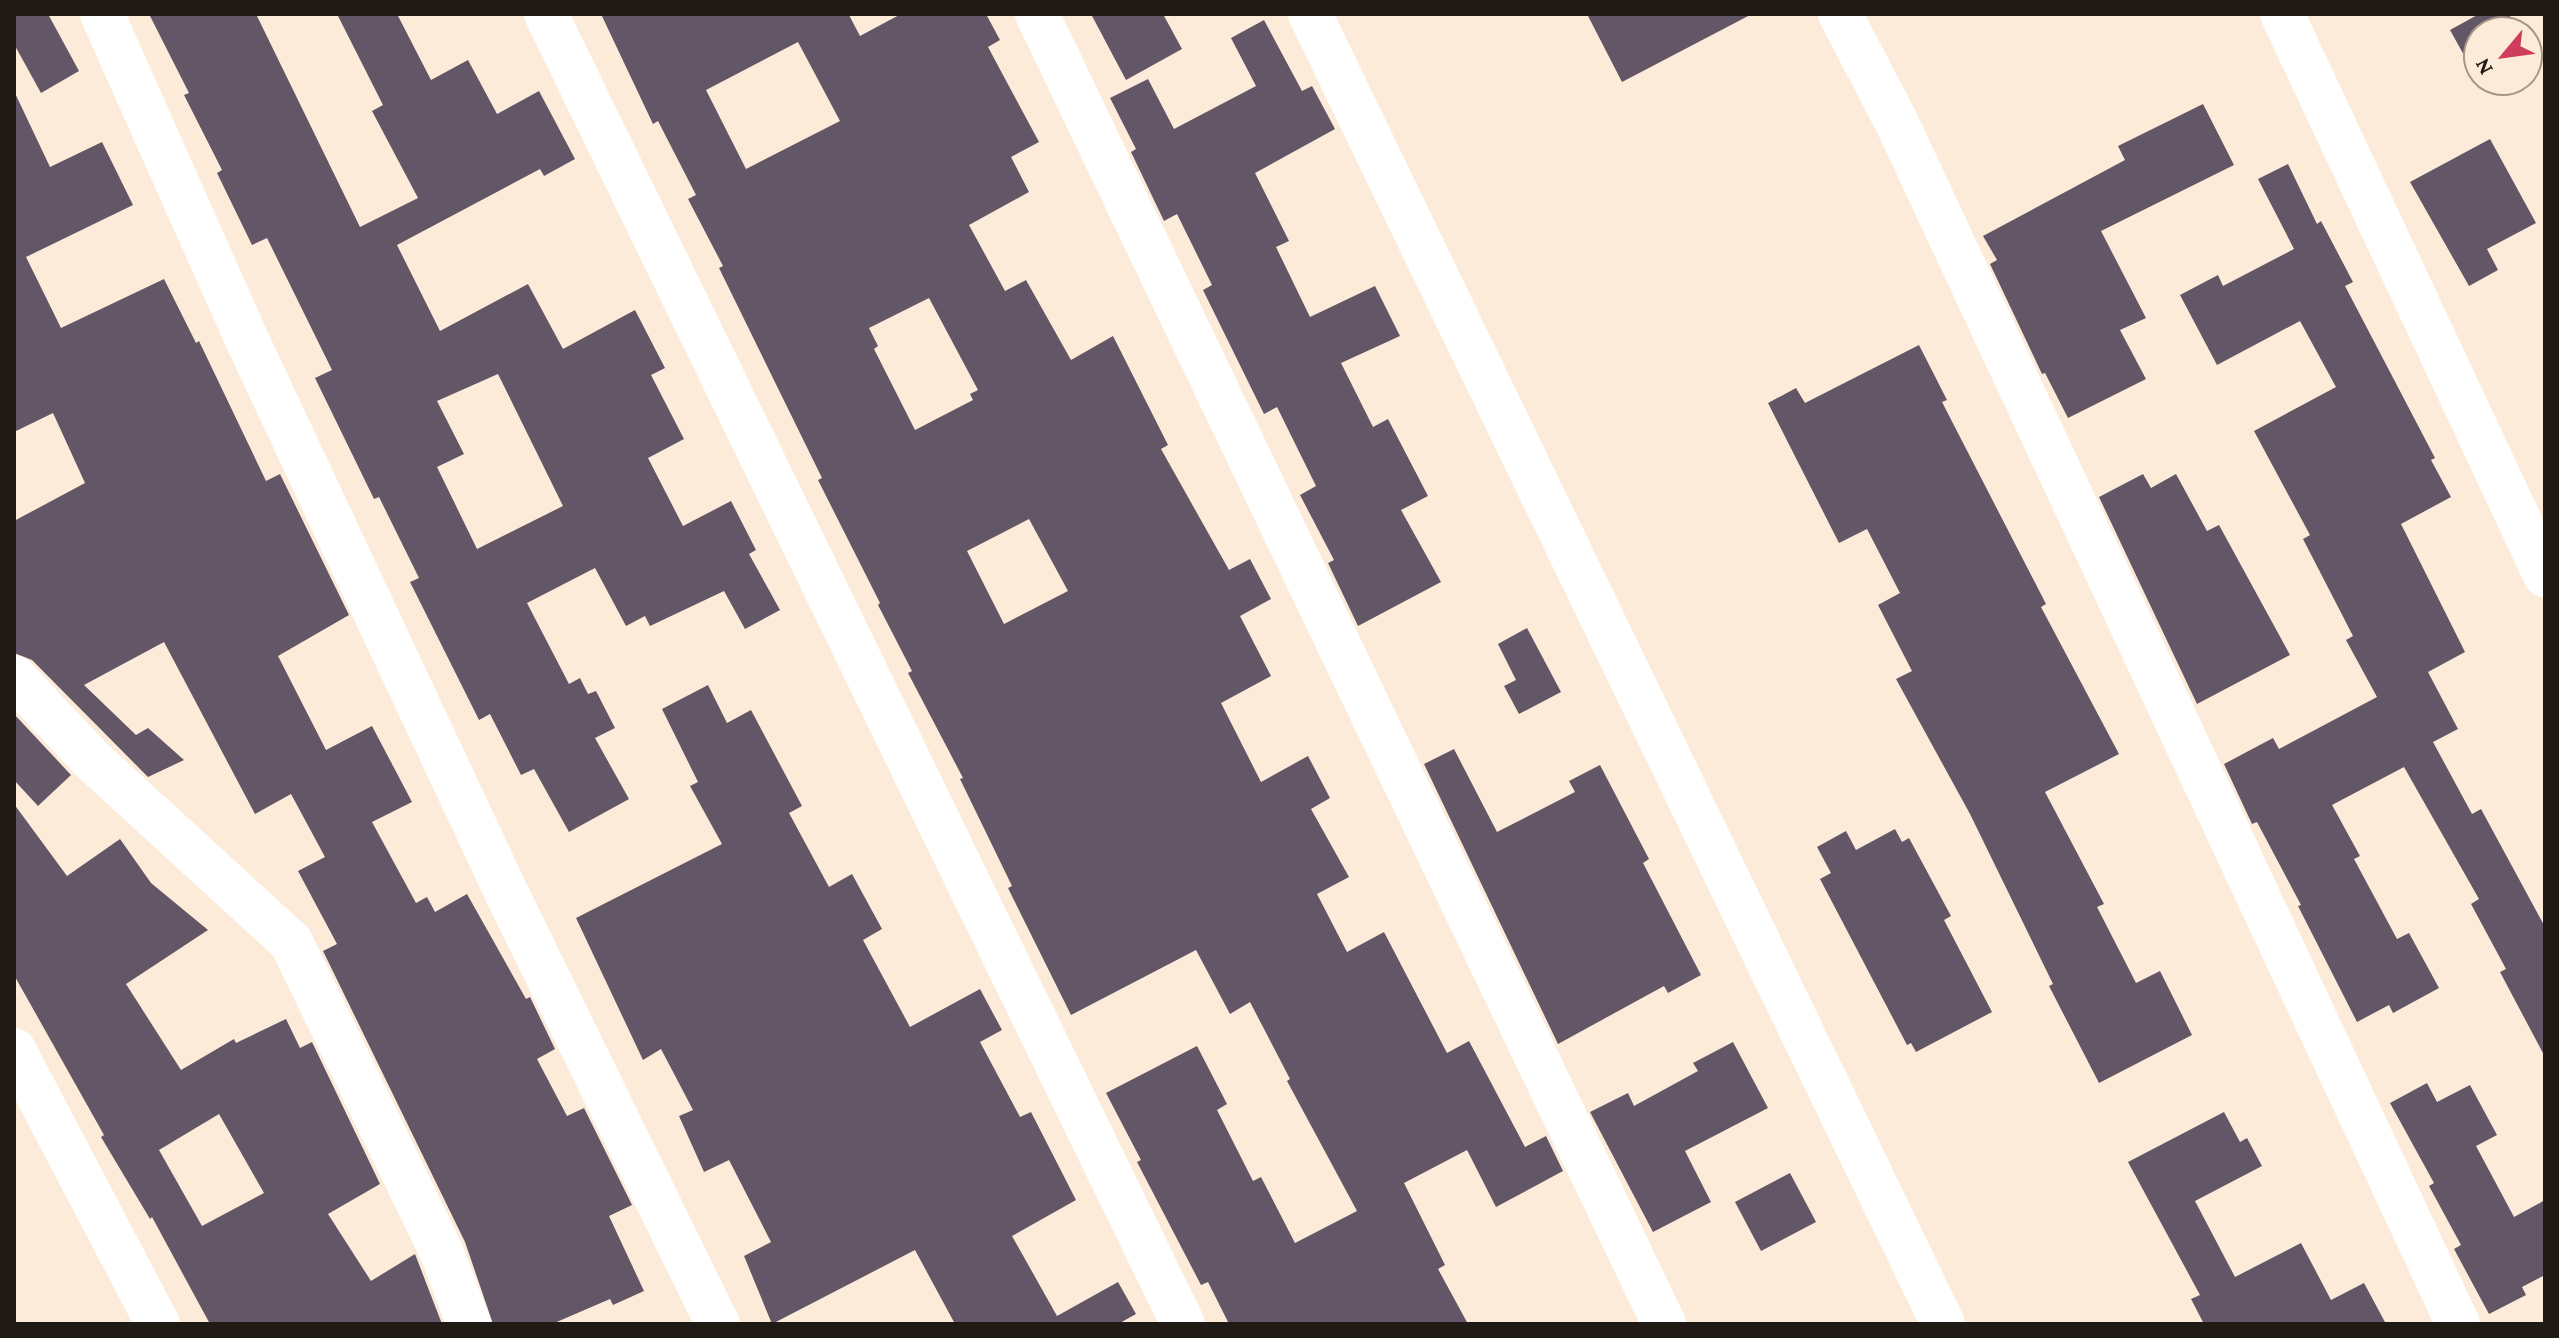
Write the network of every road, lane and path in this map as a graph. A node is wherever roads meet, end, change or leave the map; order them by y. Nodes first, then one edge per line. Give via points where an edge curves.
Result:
1 (102, 14) edge
2 (546, 14) edge
3 (1037, 14) edge
4 (1310, 14) edge
5 (1840, 14) edge
6 (2282, 14) edge
7 (2545, 575) edge
8 (14, 677) edge
9 (14, 1050) edge
10 (158, 1324) edge
11 (469, 1324) edge
12 (718, 1324) edge
13 (1183, 1324) edge
14 (1664, 1324) edge
15 (1943, 1324) edge
16 (2458, 1324) edge

1 - 12 street via 242,329 488,854
2 - 13 street
3 - 14 street
4 - 15 street
5 - 16 street via 1896,121
6 - 7 street
8 - 11 street via 90,758 291,942 442,1253
9 - 10 street

